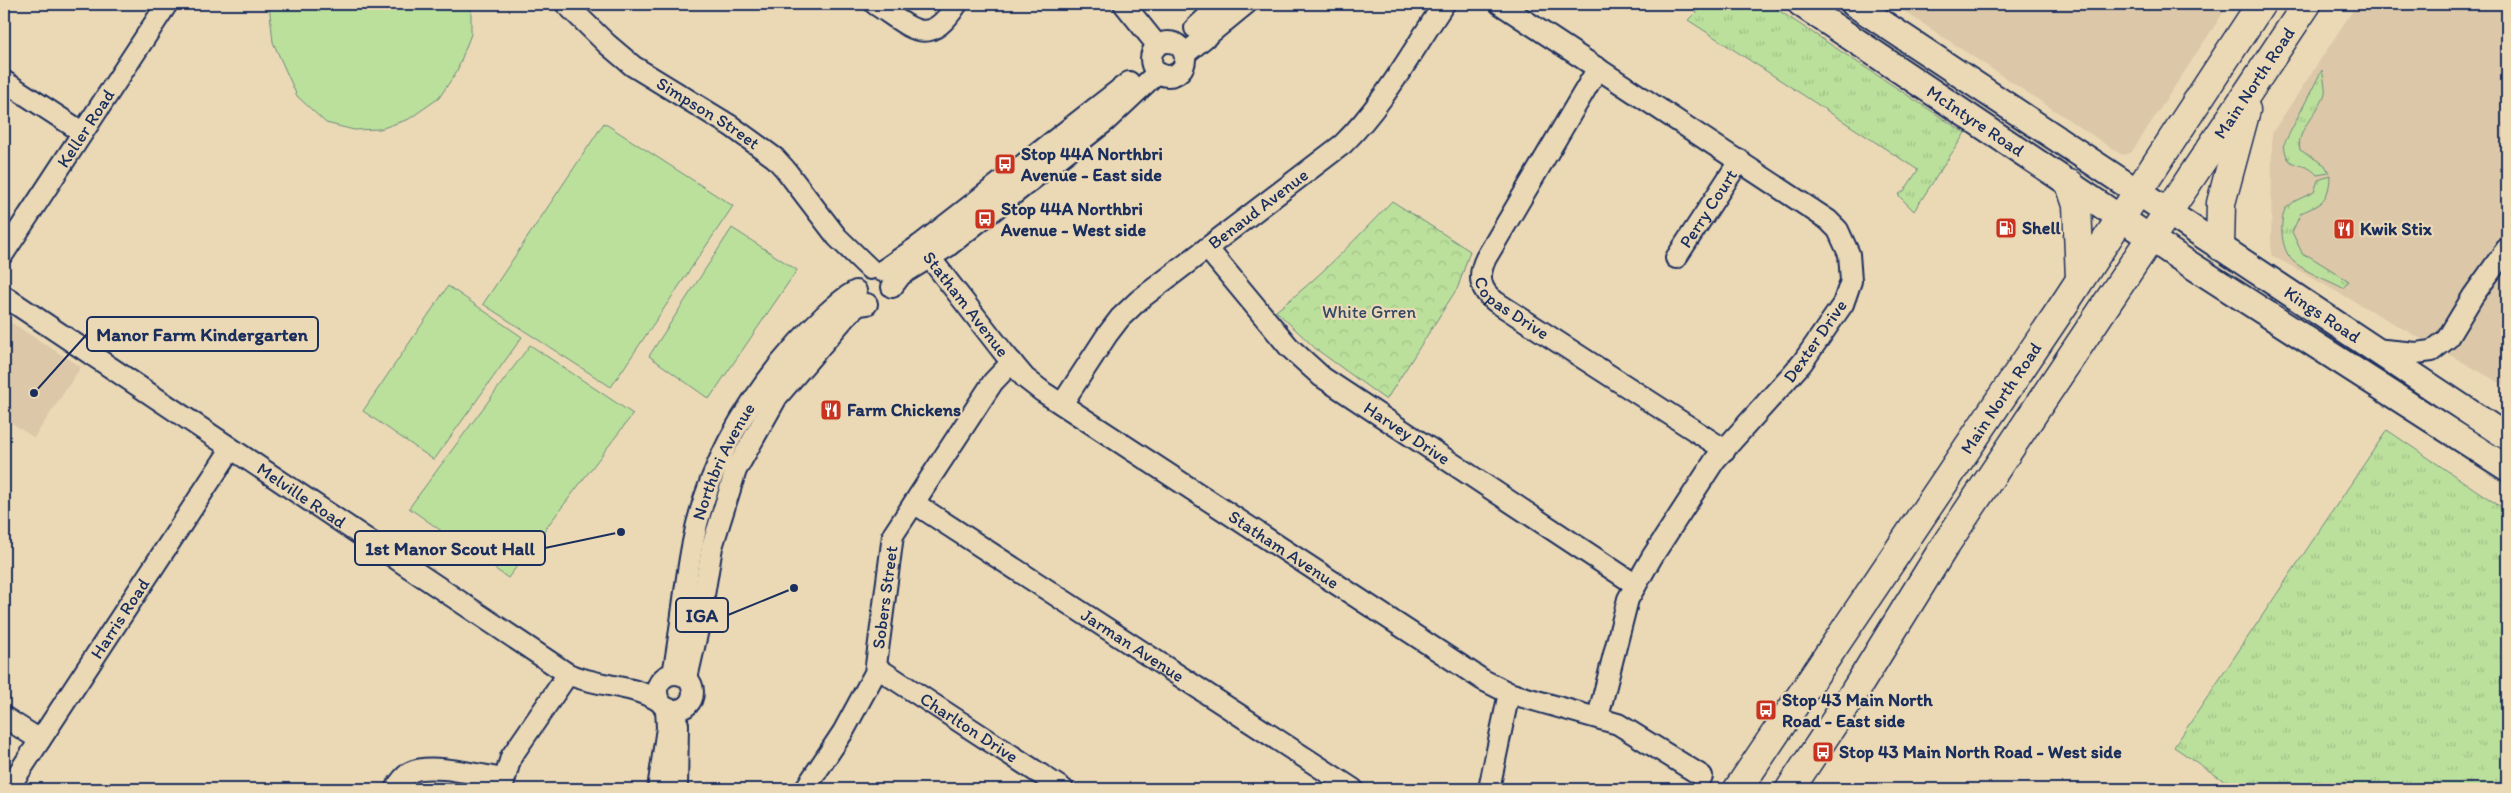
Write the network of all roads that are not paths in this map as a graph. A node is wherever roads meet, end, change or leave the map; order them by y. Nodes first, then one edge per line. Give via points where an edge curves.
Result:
1 (167, 4) edge
2 (566, 4) edge
3 (875, 4) edge
4 (957, 4) edge
5 (1124, 4) edge
6 (1221, 4) edge
7 (1246, 4) edge
8 (1444, 4) edge
9 (1500, 4) edge
10 (1801, 4) edge
11 (1854, 4) edge
12 (2261, 4) edge
13 (2307, 4) edge
14 (1889, 27) junction
15 (1173, 48) junction
16 (1598, 68) junction
17 (1154, 69) junction
18 (4, 81) edge
19 (1920, 84) junction
20 (2251, 89) junction
21 (82, 132) junction
22 (1740, 160) junction
23 (2070, 184) junction
24 (2138, 192) junction
25 (2167, 211) junction
26 (2120, 218) junction
27 (2150, 237) junction
28 (2220, 246) junction
29 (1207, 248) junction
30 (2507, 248) edge
31 (925, 252) junction
32 (4, 253) edge
33 (1676, 258) dead end
34 (2080, 279) junction
35 (871, 283) junction
36 (4, 296) edge
37 (2374, 349) junction
38 (1012, 362) junction
39 (1062, 404) junction
40 (2507, 437) edge
41 (231, 449) junction
42 (1724, 450) junction
43 (2507, 468) edge
44 (914, 503) junction
45 (1636, 585) junction
46 (876, 667) junction
47 (568, 674) junction
48 (671, 693) junction
49 (1509, 694) junction
50 (1598, 717) junction
51 (4, 718) edge
52 (4, 733) edge
53 (37, 745) junction
54 (1702, 776) dead end
55 (503, 784) edge
56 (8, 789) edge
57 (396, 789) edge
58 (659, 789) edge
59 (677, 789) edge
60 (805, 789) edge
61 (1063, 789) edge
62 (1353, 789) edge
63 (1489, 789) edge
64 (1738, 789) edge
65 (1790, 789) edge

1 - 21 street, Keller Road
2 - 35 street, Simpson Street via 627,61 731,126 775,158
3 - 4 street via 911,28 926,32 939,28
5 - 15 street
6 - 15 street
7 - 15 street
8 - 29 street, Benaud Avenue via 1379,101 1343,144
9 - 16 street, Dexter Drive
10 - 19 main road, McIntyre Road
11 - 14 main road, McIntyre Road
12 - 24 highway, Main North Road
13 - 20 highway, Main North Road
14 - 19 main road via 1882,43
14 - 24 main road, McIntyre Road
15 - 17 street via 1151,54
15 - 17 street via 1184,65 1177,74 1167,76
16 - 22 street, Dexter Drive
16 - 42 street, Copas Drive via 1486,258 1481,268 1481,282 1496,302
17 - 31 street, Northbri Avenue via 1106,121
18 - 21 street
19 - 23 main road, McIntyre Road
20 - 25 highway, Main North Road
20 - 28 highway via 2221,204
21 - 32 street, Keller Road
22 - 33 street, Perry Court
22 - 42 street, Dexter Drive via 1828,220 1846,244 1852,268 1848,293 1837,314 1802,363
23 - 26 main road, McIntyre Road
23 - 34 highway via 2077,205
24 - 25 main road, Kings Road
24 - 26 highway, Main North Road
25 - 27 highway, Main North Road
25 - 28 main road, Kings Road
26 - 27 main road, McIntyre Road
26 - 34 highway, Main North Road
27 - 43 main road, Kings Road
27 - 65 highway, Main North Road via 1944,547
28 - 37 main road, Kings Road
29 - 39 street, Benaud Avenue via 1120,318
29 - 45 street, Harvey Drive via 1289,347 1322,377
30 - 37 street via 2447,339 2432,351 2416,353
31 - 35 street, Northbri Avenue via 901,275
31 - 38 street, Statham Avenue
34 - 64 highway, Main North Road
35 - 48 street, Northbri Avenue via 859,305 776,397 736,470 712,547 699,625
36 - 41 street, Melville Road
37 - 40 main road, Kings Road
38 - 39 street, Statham Avenue via 1025,378
38 - 44 street, Sobers Street via 993,382
39 - 49 street, Statham Avenue
41 - 47 street, Melville Road
41 - 53 street, Harris Road
42 - 45 street, Dexter Drive
44 - 46 street, Sobers Street via 894,535
44 - 62 street, Jarman Avenue
45 - 50 street, Dexter Drive via 1628,600
46 - 60 street, Sobers Street via 843,732
46 - 61 street, Charlton Drive
47 - 48 street, Melville Road via 646,693
47 - 55 street via 511,757
48 - 58 street, Northbri Avenue
48 - 59 street, Northbri Avenue via 677,731
49 - 50 street, Statham Avenue
49 - 63 street
50 - 54 street, Statham Avenue via 1618,724
51 - 53 street
52 - 53 street
53 - 56 street, Harris Road
55 - 57 street via 425,768 411,772

